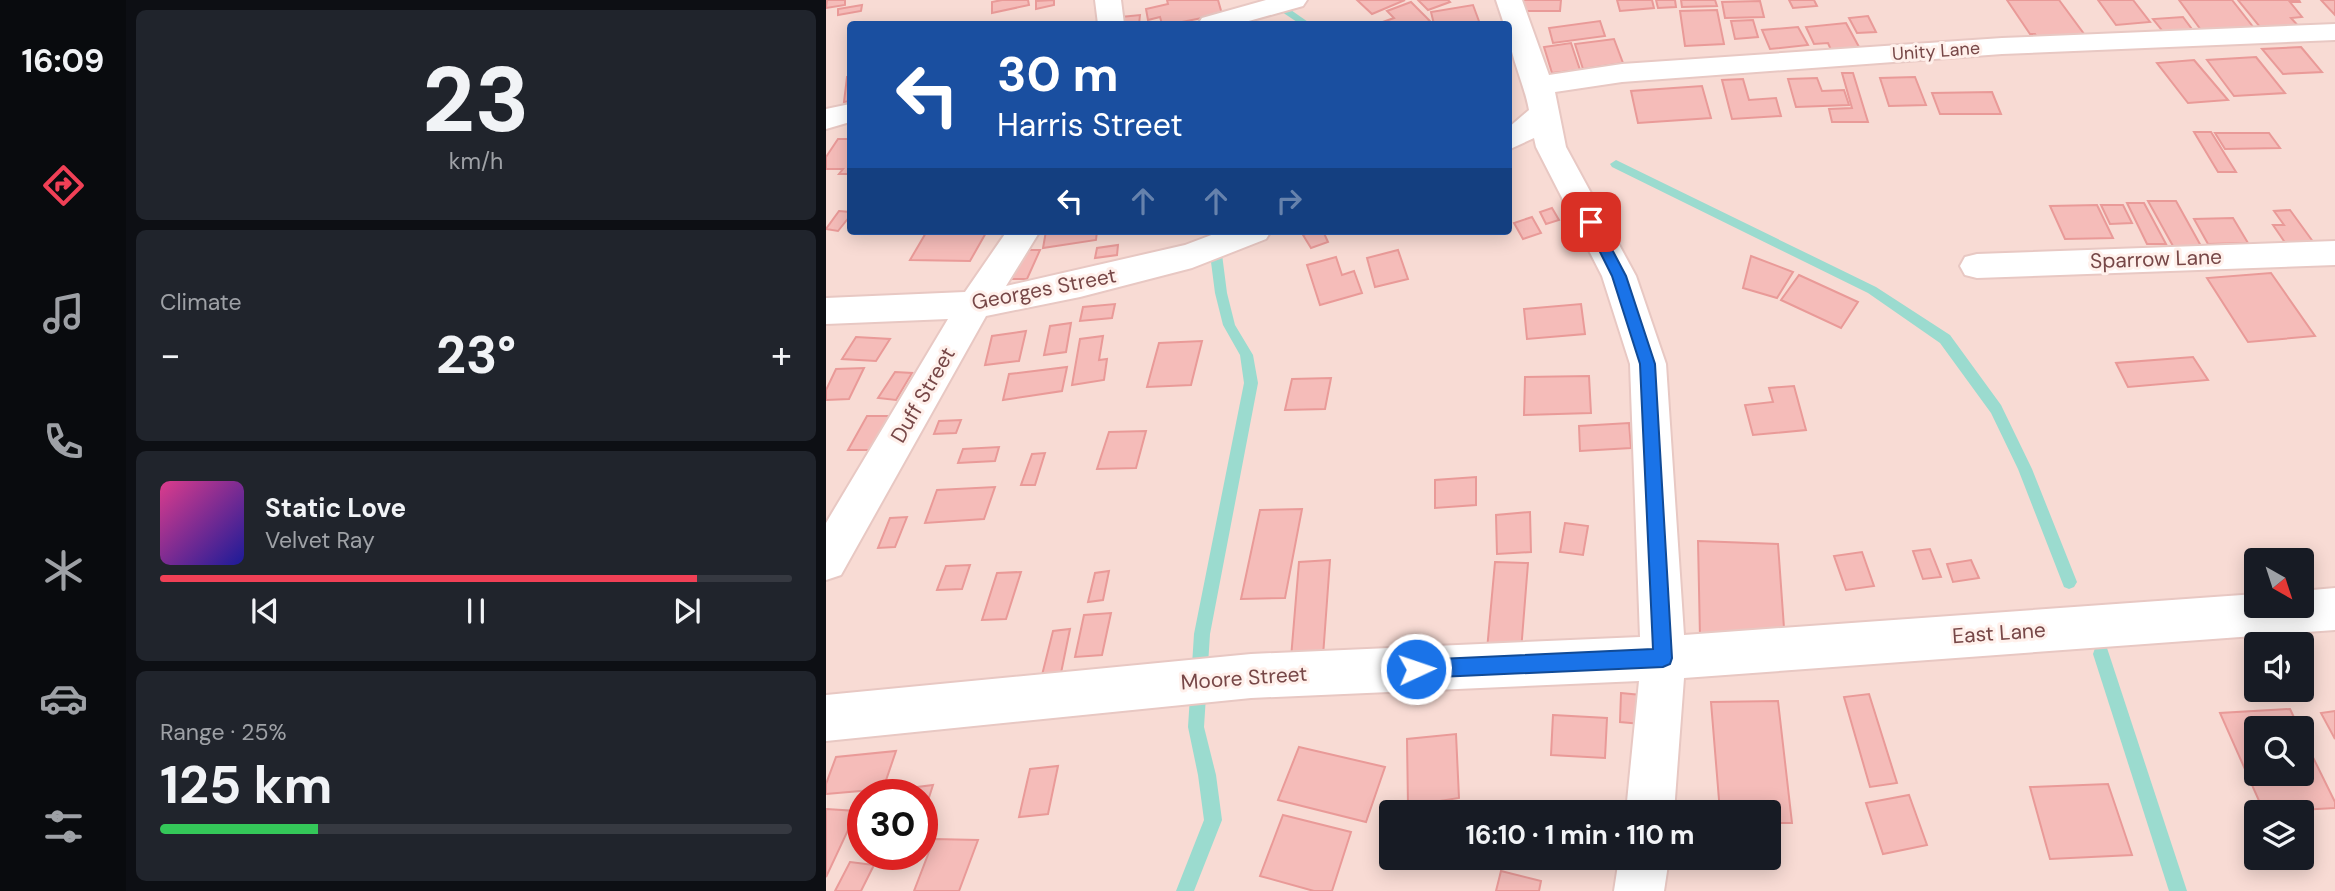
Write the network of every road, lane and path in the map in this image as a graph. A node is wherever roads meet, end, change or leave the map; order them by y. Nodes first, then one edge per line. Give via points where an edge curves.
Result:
1 (1108, 0) edge
2 (1294, 0) edge
3 (1509, 0) edge
4 (1111, 21) edge
5 (1221, 21) edge
6 (2335, 32) edge
7 (1542, 98) junction
8 (847, 114) edge
9 (826, 119) edge
10 (1512, 138) edge
11 (1021, 235) edge
12 (1244, 235) edge
13 (2335, 253) edge
14 (1977, 266) dead end
15 (975, 305) junction
16 (826, 310) edge
17 (826, 561) edge
18 (2335, 609) edge
19 (1663, 658) junction
20 (826, 718) edge
21 (1651, 800) edge
22 (1642, 870) edge
23 (1639, 891) edge

1 - 4 street
2 - 5 street
3 - 7 street
6 - 7 street, Unity Lane via 2002,46 1622,73
7 - 10 street via 1521,134
7 - 19 street via 1551,147 1619,276 1648,364
8 - 9 street
11 - 15 street, Duff Street
12 - 15 street, Georges Street via 1192,256
13 - 14 street, Sparrow Lane
15 - 16 street, Georges Street
15 - 17 street, Duff Street
18 - 19 street, East Lane
19 - 20 street, Moore Street via 1225,678
19 - 21 street
22 - 23 street

